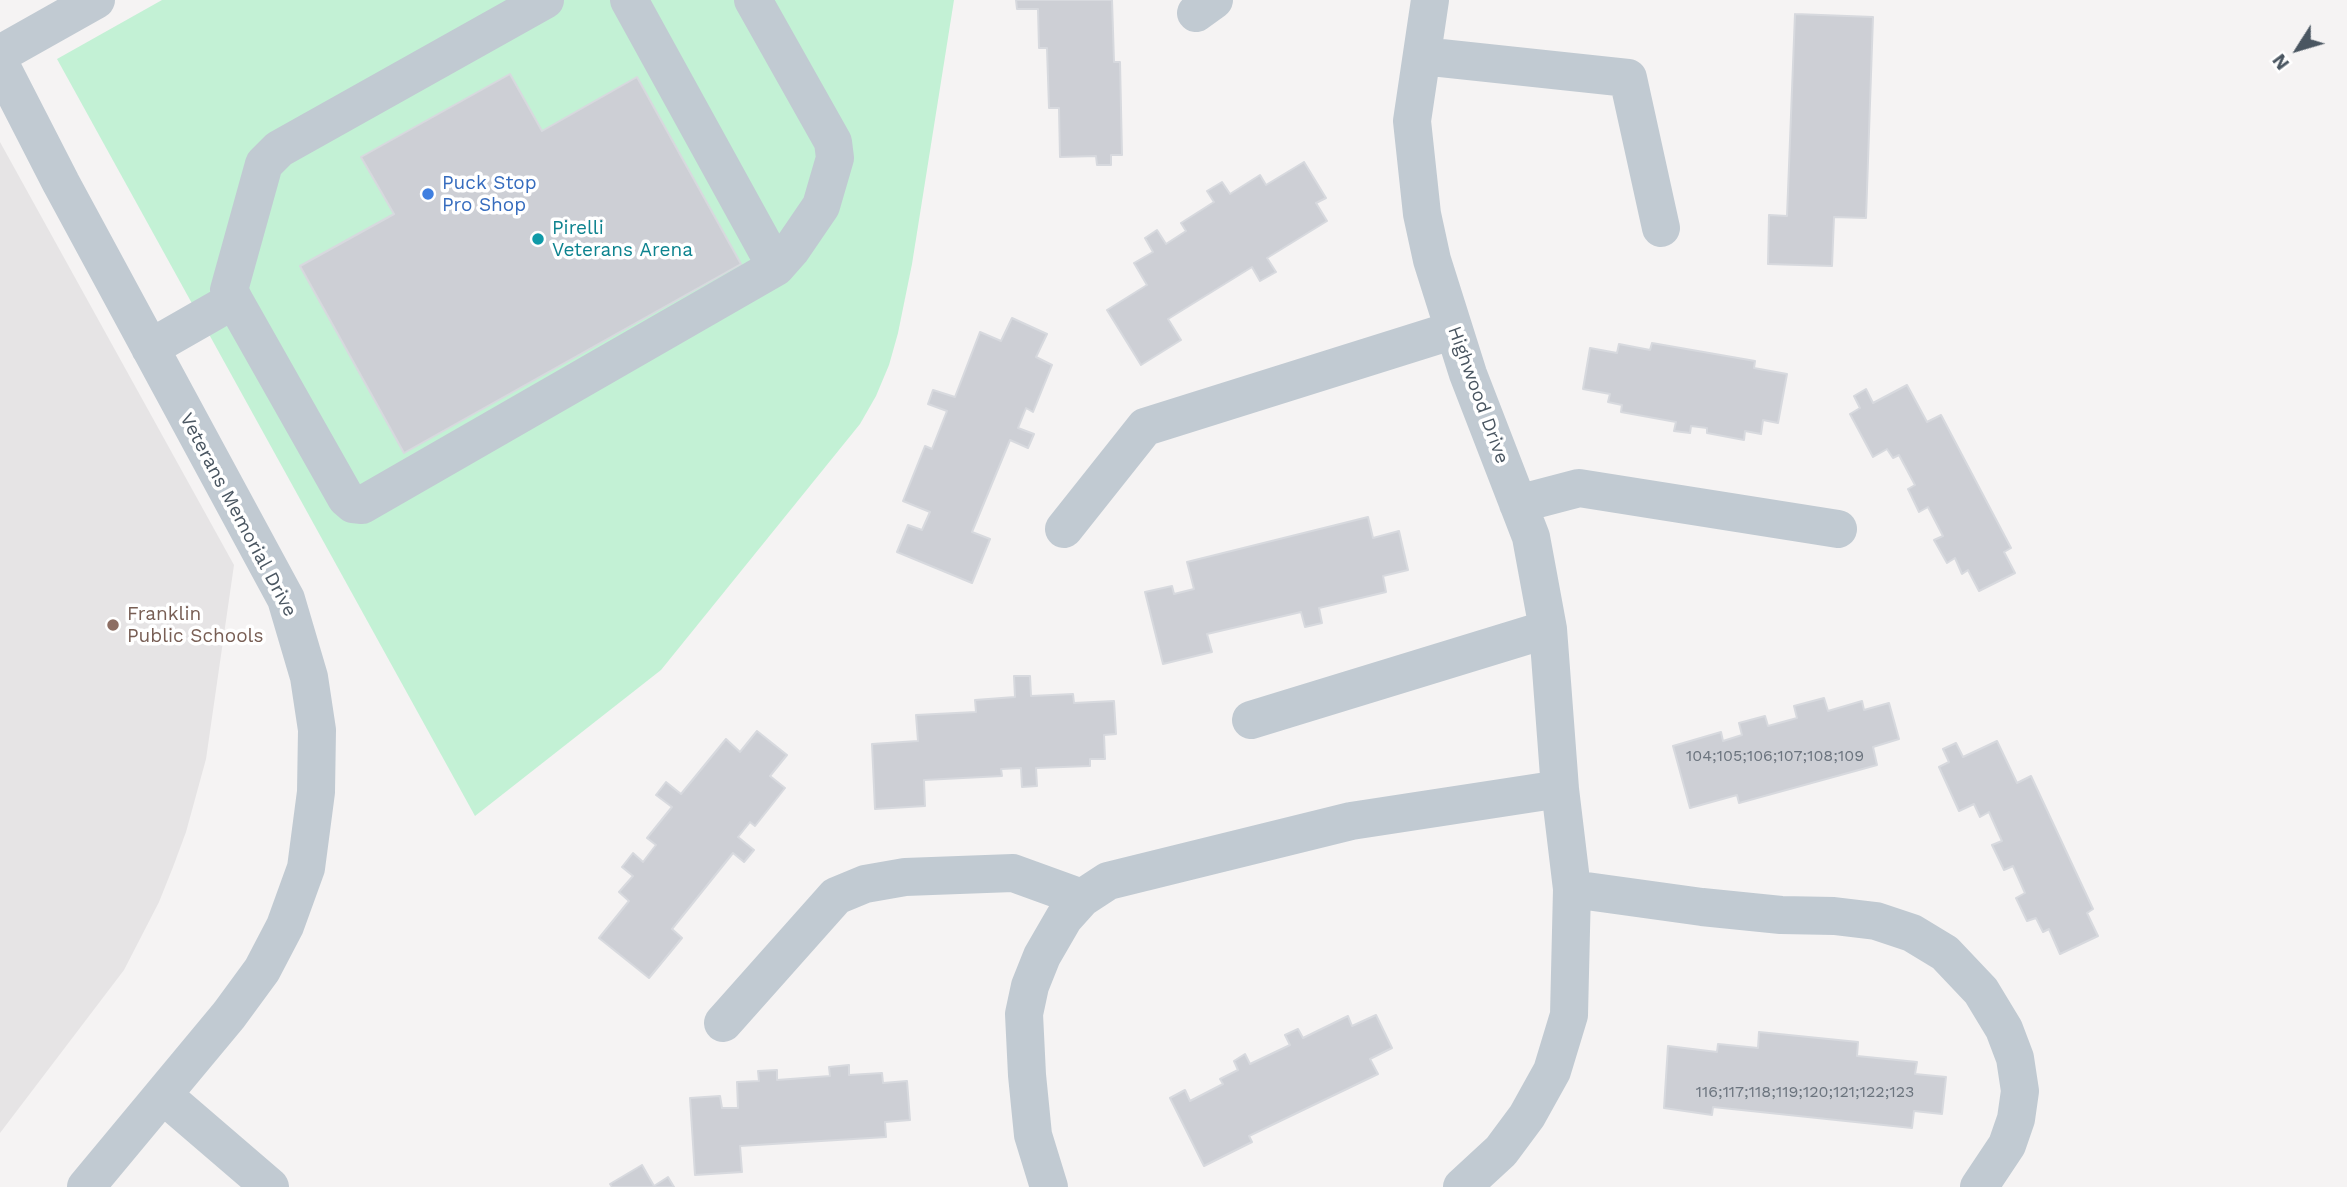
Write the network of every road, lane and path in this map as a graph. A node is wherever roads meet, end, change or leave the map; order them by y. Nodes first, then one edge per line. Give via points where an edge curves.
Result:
1 (96, 0) edge
2 (545, 0) edge
3 (629, 0) edge
4 (753, 0) edge
5 (1430, 0) edge
6 (0, 54) edge
7 (1422, 56) junction
8 (0, 64) edge
9 (1661, 228) dead end
10 (776, 267) junction
11 (234, 300) junction
12 (1454, 330) junction
13 (150, 348) junction
14 (1518, 504) junction
15 (1064, 529) dead end
16 (1838, 529) dead end
17 (1548, 629) junction
18 (1251, 720) dead end
19 (1560, 789) junction
20 (1572, 889) junction
21 (1082, 898) junction
22 (723, 1023) dead end
23 (163, 1095) junction
24 (86, 1187) edge
25 (270, 1187) edge
26 (1049, 1187) edge
27 (1462, 1187) edge
28 (1979, 1187) edge

1 - 6 street
2 - 11 street via 279,149 264,164 229,290
3 - 10 street
4 - 10 street via 833,142 835,158 821,206
5 - 7 street, Highwood Drive
7 - 9 street via 1629,78
7 - 12 street, Highwood Drive via 1412,121 1422,214
8 - 13 street, Veterans Memorial Drive
10 - 11 street via 362,505 346,498
11 - 13 street
12 - 14 street, Highwood Drive
12 - 15 street via 1145,427
13 - 23 street, Veterans Memorial Drive via 286,599 309,677 317,730 316,792 306,868 285,926 262,970
14 - 16 street via 1579,488
14 - 17 street, Highwood Drive via 1531,537
17 - 18 street
17 - 19 street, Highwood Drive
19 - 20 street, Highwood Drive
19 - 21 street via 1350,821 1108,881
20 - 27 street, Highwood Drive via 1569,1015 1552,1071 1502,1151
20 - 28 street via 1702,907 1876,921 1912,933 1945,953 1981,991 2004,1029 2020,1091 2017,1119 2007,1145
21 - 22 street via 1013,873 905,877 865,884 836,896
21 - 26 street via 1042,956 1024,1014 1033,1135
23 - 24 street, Veterans Memorial Drive
23 - 25 street

